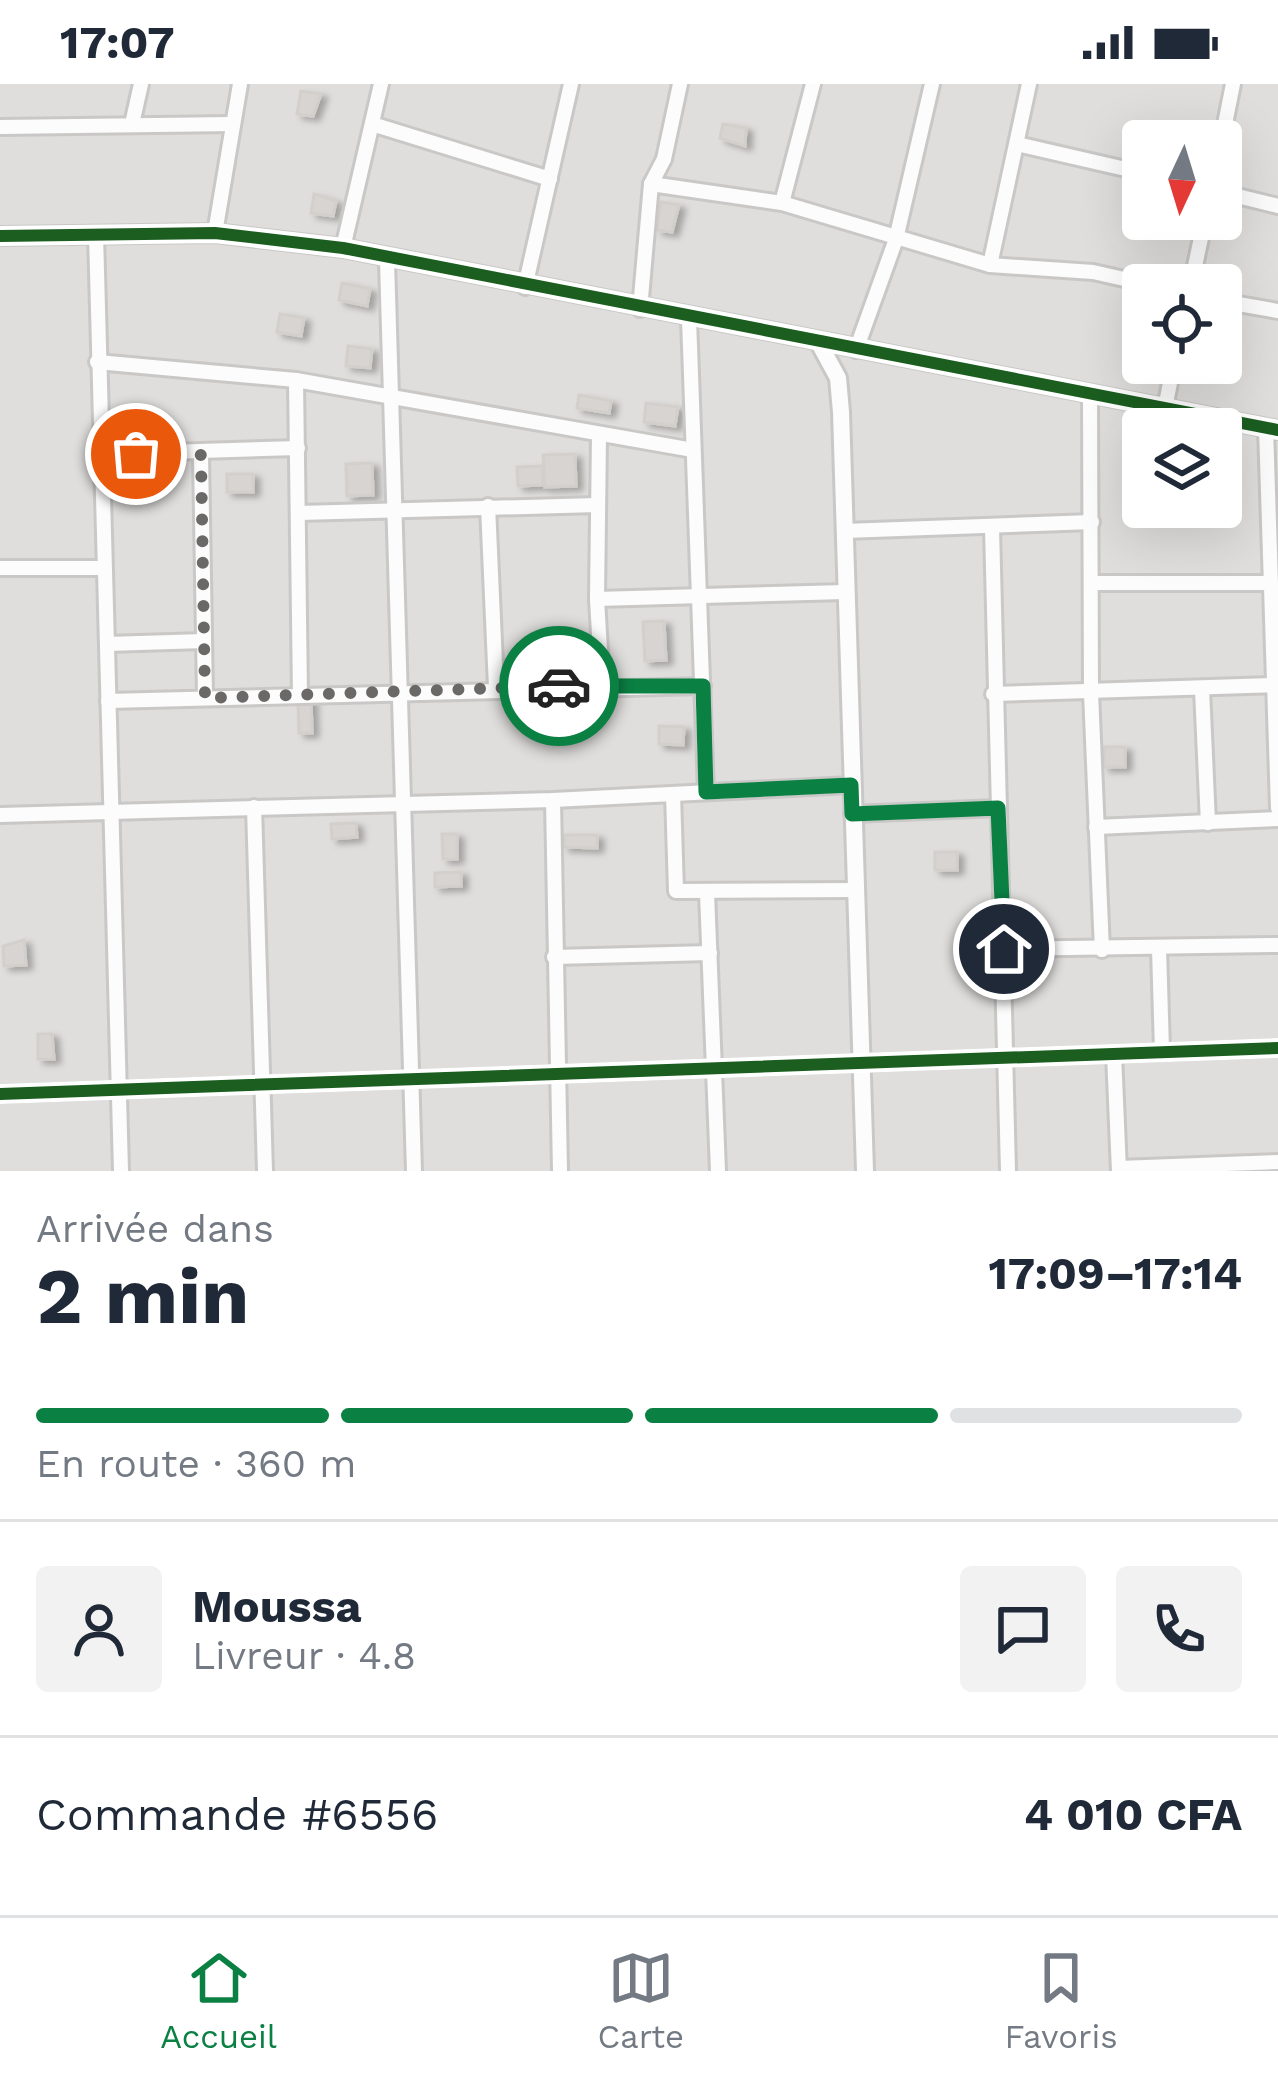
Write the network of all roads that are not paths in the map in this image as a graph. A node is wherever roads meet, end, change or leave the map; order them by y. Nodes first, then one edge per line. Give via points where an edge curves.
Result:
1 (141, 84) edge
2 (240, 84) edge
3 (381, 84) edge
4 (571, 84) edge
5 (813, 84) edge
6 (932, 84) edge
7 (1029, 84) edge
8 (1234, 84) edge
9 (674, 85) edge
10 (1226, 120) edge
11 (132, 124) junction
12 (233, 124) junction
13 (372, 124) junction
14 (0, 127) edge
15 (1017, 144) junction
16 (1122, 168) edge
17 (550, 178) junction
18 (651, 184) junction
19 (1242, 197) edge
20 (782, 203) junction
21 (1278, 206) edge
22 (215, 233) junction
23 (96, 234) junction
24 (0, 236) edge
25 (896, 239) junction
26 (343, 248) junction
27 (387, 261) junction
28 (990, 265) junction
29 (1122, 278) edge
30 (525, 287) junction
31 (1242, 305) edge
32 (640, 309) junction
33 (1278, 311) edge
34 (689, 319) junction
35 (819, 344) junction
36 (863, 352) junction
37 (97, 362) junction
38 (838, 378) junction
39 (296, 380) junction
40 (1090, 394) junction
41 (389, 397) junction
42 (1160, 408) edge
43 (1242, 423) edge
44 (1272, 429) edge
45 (599, 436) junction
46 (298, 448) junction
47 (693, 450) junction
48 (104, 454) junction
49 (201, 455) junction
50 (598, 505) junction
51 (488, 506) junction
52 (395, 511) junction
53 (299, 513) junction
54 (1092, 522) junction
55 (992, 528) junction
56 (844, 531) junction
57 (0, 568) edge
58 (103, 568) junction
59 (1093, 583) junction
60 (1270, 583) junction
61 (845, 592) junction
62 (699, 596) junction
63 (597, 599) junction
64 (204, 641) junction
65 (107, 644) junction
66 (602, 685) junction
67 (1276, 685) edge
68 (703, 686) junction
69 (496, 687) junction
70 (1202, 688) junction
71 (402, 692) junction
72 (1090, 692) junction
73 (993, 694) junction
74 (300, 696) junction
75 (205, 698) junction
76 (108, 701) junction
77 (1276, 749) edge
78 (851, 785) junction
79 (706, 792) junction
80 (673, 794) junction
81 (553, 800) junction
82 (404, 802) junction
83 (254, 808) junction
84 (998, 808) junction
85 (1278, 808) edge
86 (110, 814) junction
87 (852, 814) junction
88 (0, 815) edge
89 (1278, 819) edge
90 (1208, 823) junction
91 (1096, 827) junction
92 (855, 890) junction
93 (707, 892) junction
94 (1278, 945) edge
95 (1159, 948) junction
96 (1004, 949) junction
97 (1102, 950) junction
98 (710, 952) junction
99 (554, 957) junction
100 (1278, 1048) edge
101 (1162, 1051) junction
102 (1005, 1054) junction
103 (1114, 1054) junction
104 (860, 1060) junction
105 (716, 1068) junction
106 (557, 1072) junction
107 (411, 1078) junction
108 (263, 1087) junction
109 (120, 1093) junction
110 (0, 1094) edge
111 (1278, 1162) edge
112 (1119, 1170) edge
113 (121, 1171) edge
114 (265, 1171) edge
115 (413, 1171) edge
116 (560, 1171) edge
117 (718, 1171) edge
118 (865, 1171) edge
119 (1008, 1171) edge

1 - 11 street
2 - 12 street
3 - 13 street
4 - 17 street
5 - 20 street
6 - 25 street
7 - 15 street
8 - 10 street
9 - 18 street via 664,159
11 - 12 street
11 - 14 street
12 - 22 street
13 - 17 street
13 - 26 street
15 - 16 street
15 - 28 street
17 - 30 street
18 - 20 street
18 - 32 street
19 - 21 street
20 - 25 street
22 - 23 street
22 - 26 street
23 - 24 street
23 - 37 street
25 - 28 street
25 - 36 street
26 - 27 street
27 - 30 street
27 - 41 street
28 - 29 street
30 - 32 street
31 - 33 street
32 - 34 street
34 - 35 street
34 - 47 street
35 - 36 street
35 - 38 street
36 - 38 street
36 - 40 street
37 - 39 street
37 - 48 street
38 - 56 street
39 - 41 street
39 - 46 street
40 - 42 street
40 - 54 street
41 - 45 street
41 - 52 street
43 - 44 street
44 - 60 street
45 - 47 street
45 - 50 street
46 - 49 street
46 - 53 street
47 - 62 street
48 - 49 street
48 - 58 street
49 - 64 street
50 - 51 street
50 - 63 street
51 - 52 street
51 - 69 street
52 - 53 street
52 - 71 street
53 - 74 street
54 - 55 street
54 - 59 street
55 - 56 street
55 - 73 street
56 - 61 street
57 - 58 street
58 - 65 street
59 - 60 street
59 - 72 street
60 - 67 street
61 - 62 street
61 - 78 street
62 - 63 street
62 - 68 street
63 - 66 street
64 - 65 street
64 - 75 street
65 - 76 street
66 - 68 street
66 - 69 street
67 - 70 street
67 - 77 street
68 - 79 street
69 - 71 street
70 - 72 street
70 - 90 street
71 - 74 street
71 - 82 street
72 - 73 street
72 - 91 street
73 - 84 street
74 - 75 street
75 - 76 street
76 - 86 street
77 - 85 street
78 - 79 street
78 - 87 street
79 - 80 street
80 - 81 street
80 - 93 street via 676,891
81 - 82 street
81 - 99 street
82 - 83 street
82 - 107 street
83 - 86 street
83 - 108 street
84 - 87 street
84 - 96 street
86 - 88 street
86 - 109 street
87 - 92 street
89 - 90 street
90 - 91 street
91 - 97 street
92 - 93 street
92 - 104 street
93 - 98 street
94 - 95 street
95 - 97 street
95 - 101 street
96 - 97 street
96 - 102 street
98 - 99 street
98 - 105 street
99 - 106 street
100 - 101 street
101 - 103 street
102 - 103 street
102 - 104 street
102 - 119 street
103 - 112 street
104 - 105 street
104 - 118 street
105 - 106 street
105 - 117 street
106 - 107 street
106 - 116 street
107 - 108 street
107 - 115 street
108 - 109 street
108 - 114 street
109 - 110 street
109 - 113 street
111 - 112 street

